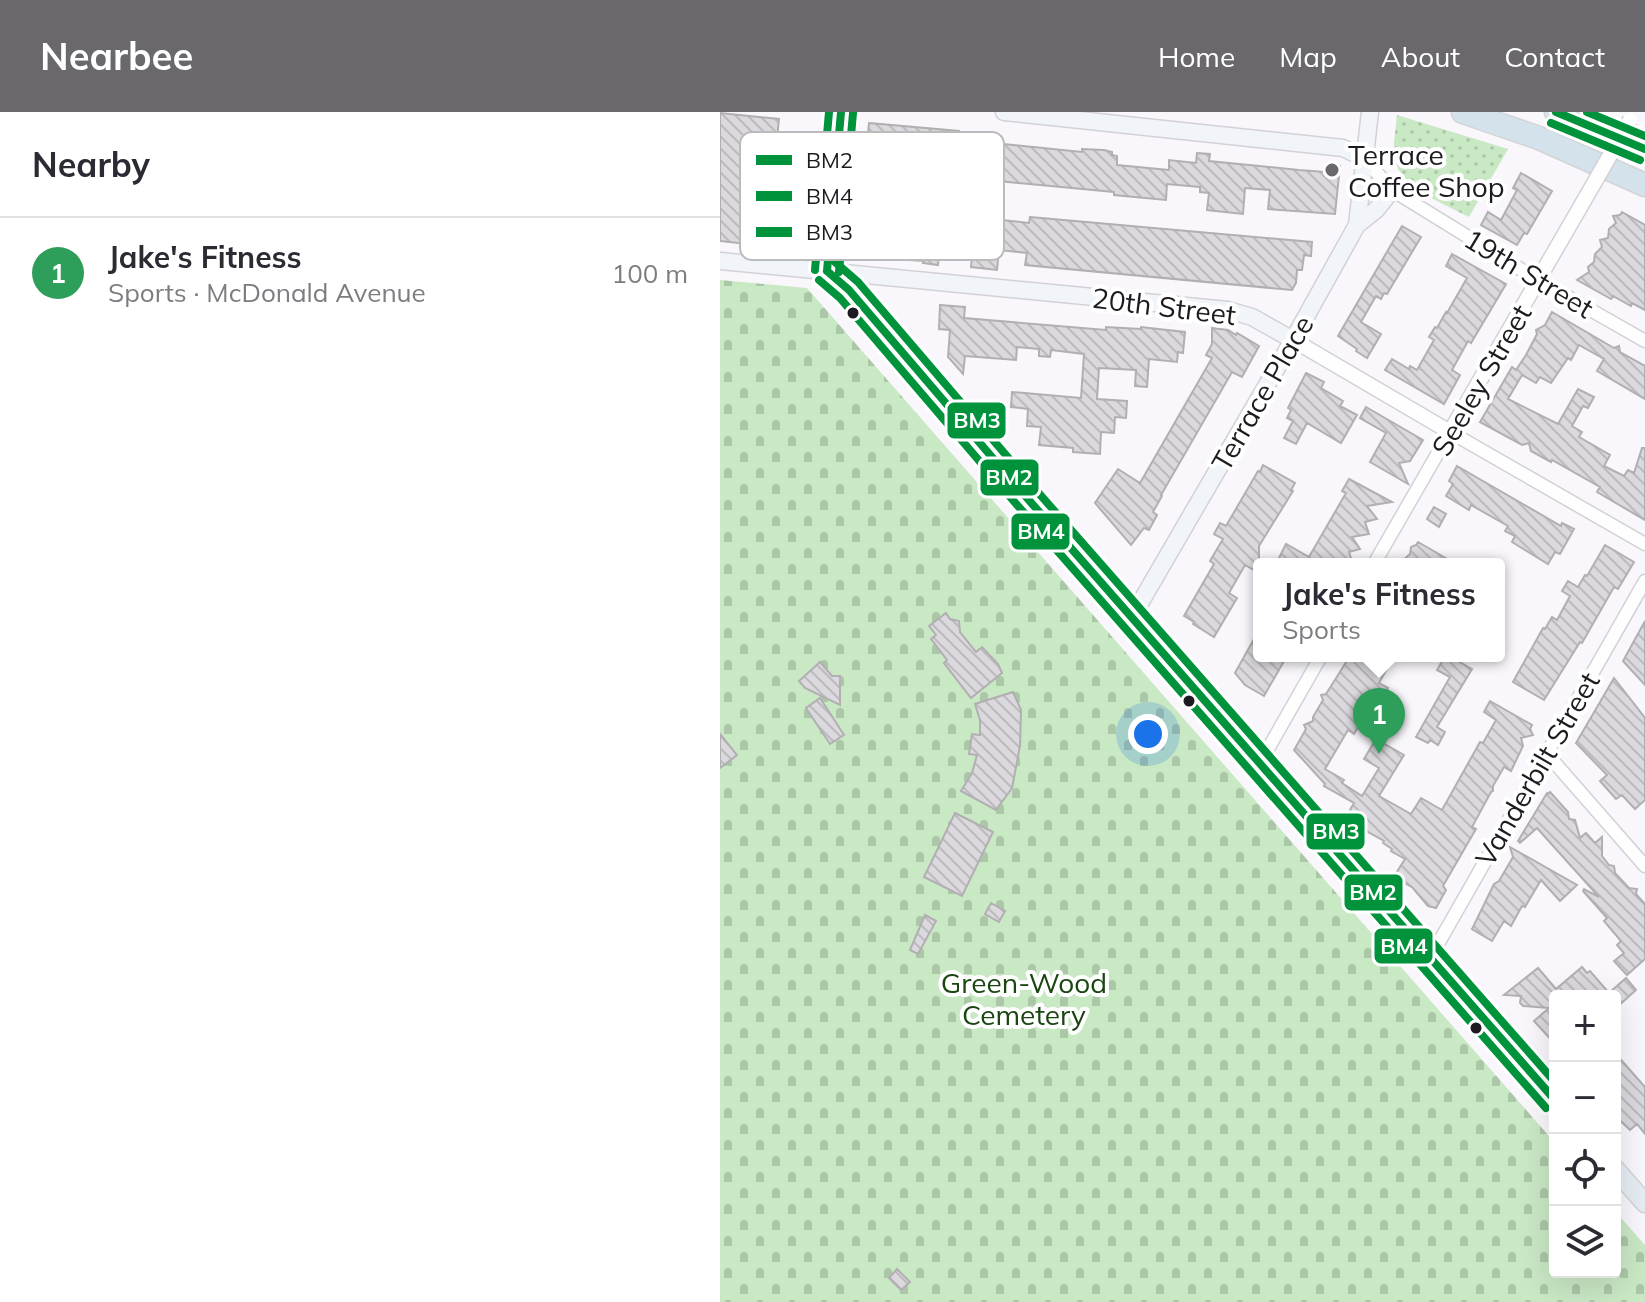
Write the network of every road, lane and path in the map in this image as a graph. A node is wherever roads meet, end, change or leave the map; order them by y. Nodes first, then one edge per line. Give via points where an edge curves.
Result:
1 (841, 112) edge
2 (1004, 112) edge
3 (1370, 112) edge
4 (1463, 112) edge
5 (1556, 112) edge
6 (1632, 116) edge
7 (839, 132) edge
8 (1645, 149) edge
9 (1364, 158) junction
10 (1645, 185) edge
11 (1392, 190) junction
12 (1357, 225) junction
13 (828, 260) edge
14 (720, 261) edge
15 (827, 271) junction
16 (1538, 280) junction
17 (1293, 340) junction
18 (1645, 341) edge
19 (1450, 432) junction
20 (1645, 544) edge
21 (1377, 558) edge
22 (1643, 591) edge
23 (1132, 617) junction
24 (1318, 662) edge
25 (1547, 754) junction
26 (1260, 763) junction
27 (1645, 866) edge
28 (1430, 958) junction
29 (1549, 1093) edge
30 (1621, 1176) edge
31 (1645, 1203) edge

1 - 7 main road
2 - 9 main road via 1343,148
3 - 9 main road, Terrace Place
4 - 10 highway via 1539,138
5 - 8 highway
6 - 16 street, Seeley Street, bridge
9 - 11 street, 19th Street
9 - 12 main road, Terrace Place
11 - 12 main road
11 - 16 street, 19th Street
12 - 17 main road, Terrace Place
13 - 15 main road
14 - 15 main road, 20th Street
15 - 17 main road, 20th Street via 1228,310
15 - 23 main road
16 - 18 street, 19th Street
16 - 19 street, Seeley Street
17 - 19 street, 20th Street
17 - 23 main road, Terrace Place
19 - 20 street, 20th Street
19 - 21 street, Seeley Street
22 - 25 street, Vanderbilt Street
23 - 26 main road
24 - 26 street
25 - 27 street
25 - 28 street, Vanderbilt Street
26 - 28 main road
28 - 29 main road
30 - 31 main road

